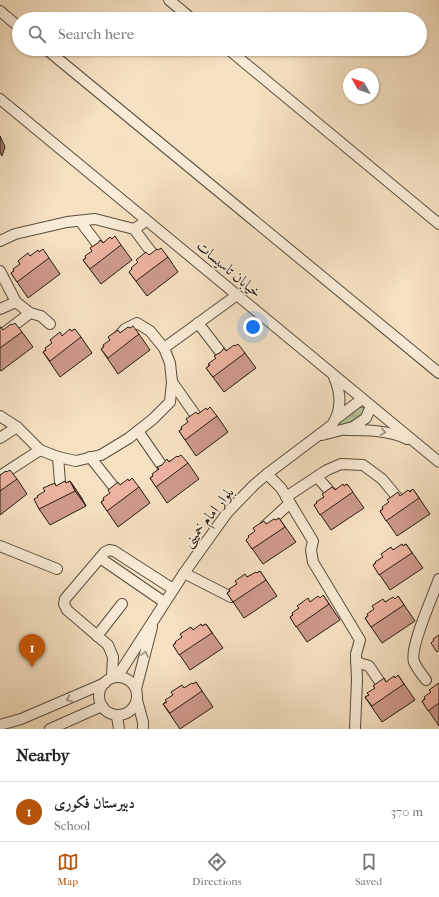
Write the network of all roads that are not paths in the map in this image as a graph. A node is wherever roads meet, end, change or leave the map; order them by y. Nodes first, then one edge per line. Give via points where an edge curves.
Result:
1 (169, 0) edge
2 (0, 11) edge
3 (184, 12) edge
4 (12, 21) edge
5 (54, 56) edge
6 (236, 56) edge
7 (0, 99) edge
8 (144, 218) junction
9 (80, 221) junction
10 (439, 224) edge
11 (134, 229) junction
12 (0, 241) edge
13 (105, 254) edge
14 (158, 261) edge
15 (0, 271) edge
16 (237, 295) junction
17 (16, 302) junction
18 (0, 309) edge
19 (30, 313) junction
20 (198, 323) junction
21 (50, 324) dead end
22 (0, 336) edge
23 (117, 338) edge
24 (164, 348) junction
25 (228, 362) edge
26 (439, 373) edge
27 (333, 375) junction
28 (172, 382) junction
29 (362, 399) junction
30 (371, 406) junction
31 (0, 416) edge
32 (337, 418) junction
33 (202, 423) edge
34 (17, 427) junction
35 (346, 430) junction
36 (138, 431) junction
37 (320, 436) junction
38 (0, 438) edge
39 (417, 444) junction
40 (40, 450) junction
41 (58, 457) junction
42 (90, 457) junction
43 (439, 462) edge
44 (267, 474) junction
45 (0, 476) edge
46 (169, 476) edge
47 (317, 477) junction
48 (61, 495) edge
49 (121, 496) edge
50 (334, 496) edge
51 (397, 497) edge
52 (288, 500) junction
53 (265, 526) edge
54 (0, 546) edge
55 (100, 558) junction
56 (57, 569) dead end
57 (184, 573) junction
58 (439, 580) edge
59 (173, 589) junction
60 (231, 598) edge
61 (164, 602) junction
62 (122, 604) dead end
63 (154, 619) junction
64 (97, 636) junction
65 (356, 662) junction
66 (111, 679) junction
67 (426, 680) dead end
68 (386, 691) edge
69 (137, 694) junction
70 (102, 706) junction
71 (117, 716) junction
72 (0, 725) edge
73 (50, 729) edge
74 (119, 729) edge
75 (144, 729) edge
76 (355, 729) edge

1 - 3 street
2 - 4 street
5 - 26 street
6 - 10 street
7 - 8 street, خیابان تاسیسات
8 - 11 street via 142,224
8 - 16 street, خیابان تاسیسات
9 - 11 street via 95,219
9 - 12 street via 15,234
9 - 13 street
11 - 14 street
15 - 17 street
16 - 20 street
16 - 27 street, خیابان تاسیسات
17 - 18 street
17 - 19 street
19 - 21 street via 41,316
19 - 22 street
20 - 24 street
20 - 25 street
23 - 24 street via 125,329 137,323 150,331
24 - 28 street via 170,363
27 - 29 street, خیابان تاسیسات
27 - 32 street via 340,399
28 - 33 street
28 - 36 street via 170,402
29 - 30 street, خیابان تاسیسات
29 - 32 street
30 - 35 street via 366,418
30 - 39 street, خیابان تاسیسات
31 - 34 street
32 - 37 street
34 - 38 street
34 - 40 street
35 - 37 street
35 -> 39 street via 373,430
36 - 42 street via 101,455
36 - 46 street
37 - 44 street, بلوار امام خمینی
39 - 43 street, خیابان تاسیسات
40 - 41 street
40 - 45 street
41 - 42 street via 76,461
41 - 48 street
42 - 49 street
44 - 52 street via 281,488
44 - 57 street, بلوار امام خمینی via 227,513
47 - 50 street
47 - 51 street via 341,464 363,465 382,479
47 - 52 street
52 - 53 street
52 - 65 street via 313,541 313,562 360,640
54 - 56 street
55 - 59 street via 109,550 114,551
55 - 61 street
55 - 64 street via 64,604 67,610
57 - 59 street, بلوار امام خمینی
57 - 60 street
58 - 67 street via 413,654 414,662
59 - 61 street, بلوار امام خمینی
61 - 63 street, بلوار امام خمینی
62 - 64 street
63 - 66 street, بلوار امام خمینی
69 -> 63 street, بلوار امام خمینی
64 - 66 street via 108,646 113,657
65 - 68 street via 369,666
65 - 76 street
66 - 69 street via 127,679
66 - 70 street via 102,686 99,694
66 -> 72 street via 21,719
69 - 71 street via 132,710 126,715
69 - 75 street, بلوار امام خمینی
70 - 71 street via 103,710
70 - 73 street
71 - 74 street

